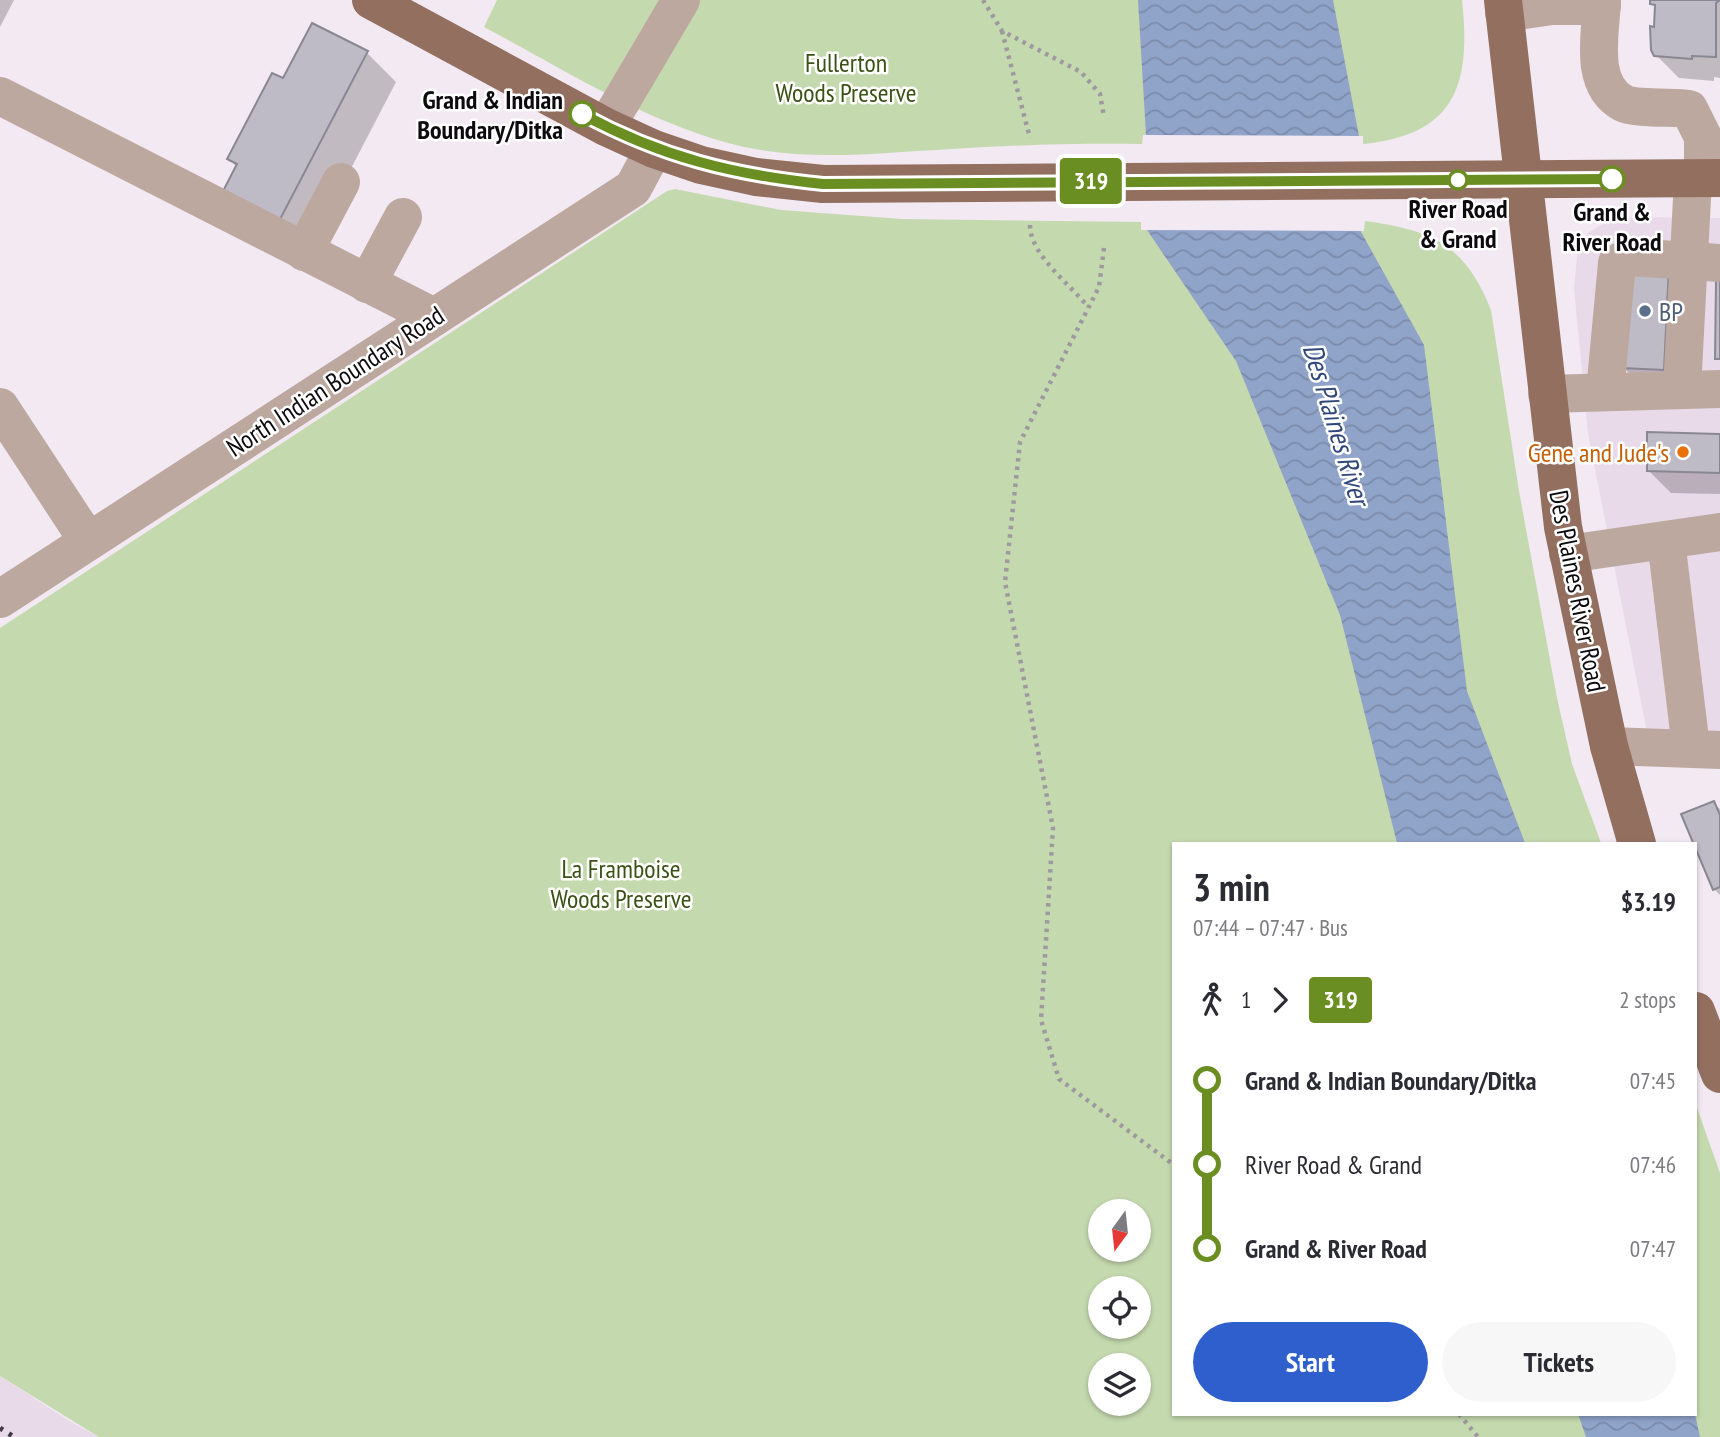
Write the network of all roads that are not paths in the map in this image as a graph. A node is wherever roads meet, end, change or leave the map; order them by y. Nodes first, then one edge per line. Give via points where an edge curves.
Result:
1 (370, 0) edge
2 (681, 0) edge
3 (1602, 3) edge
4 (1504, 6) edge
5 (0, 96) edge
6 (606, 127) junction
7 (654, 149) junction
8 (1705, 178) edge
9 (1522, 180) junction
10 (341, 182) dead end
11 (403, 218) dead end
12 (304, 251) junction
13 (1710, 266) edge
14 (367, 284) junction
15 (434, 317) junction
16 (1720, 389) edge
17 (1682, 390) junction
18 (1605, 392) junction
19 (1547, 394) junction
20 (0, 407) edge
21 (1720, 532) edge
22 (1666, 540) junction
23 (88, 541) junction
24 (1569, 554) junction
25 (0, 599) edge
26 (1609, 746) junction
27 (1706, 749) edge
28 (1636, 842) edge
29 (1697, 1014) edge
30 (1720, 1074) edge

1 - 6 main road
2 - 6 street
3 - 4 street
3 - 8 street via 1599,73 1624,104 1689,109 1703,136
4 - 9 main road, Des Plaines River Road
5 - 12 street
6 - 7 main road
7 - 9 main road via 756,177 823,184
7 - 15 street, North Indian Boundary Road via 633,188
8 - 9 main road
8 - 13 street
9 - 19 main road, Des Plaines River Road
10 - 12 street
11 - 14 street
12 - 14 street
13 - 17 street
13 - 18 street via 1630,257 1617,263
14 - 15 street
15 - 23 street, North Indian Boundary Road
16 - 17 street
17 - 18 street
18 - 19 street
19 - 24 main road, Des Plaines River Road
20 - 23 street
21 - 22 street
22 - 24 street
22 - 27 street
23 - 25 street, North Indian Boundary Road
24 - 26 main road, Des Plaines River Road
26 - 27 street
26 - 28 main road, Des Plaines River Road
29 - 30 main road

